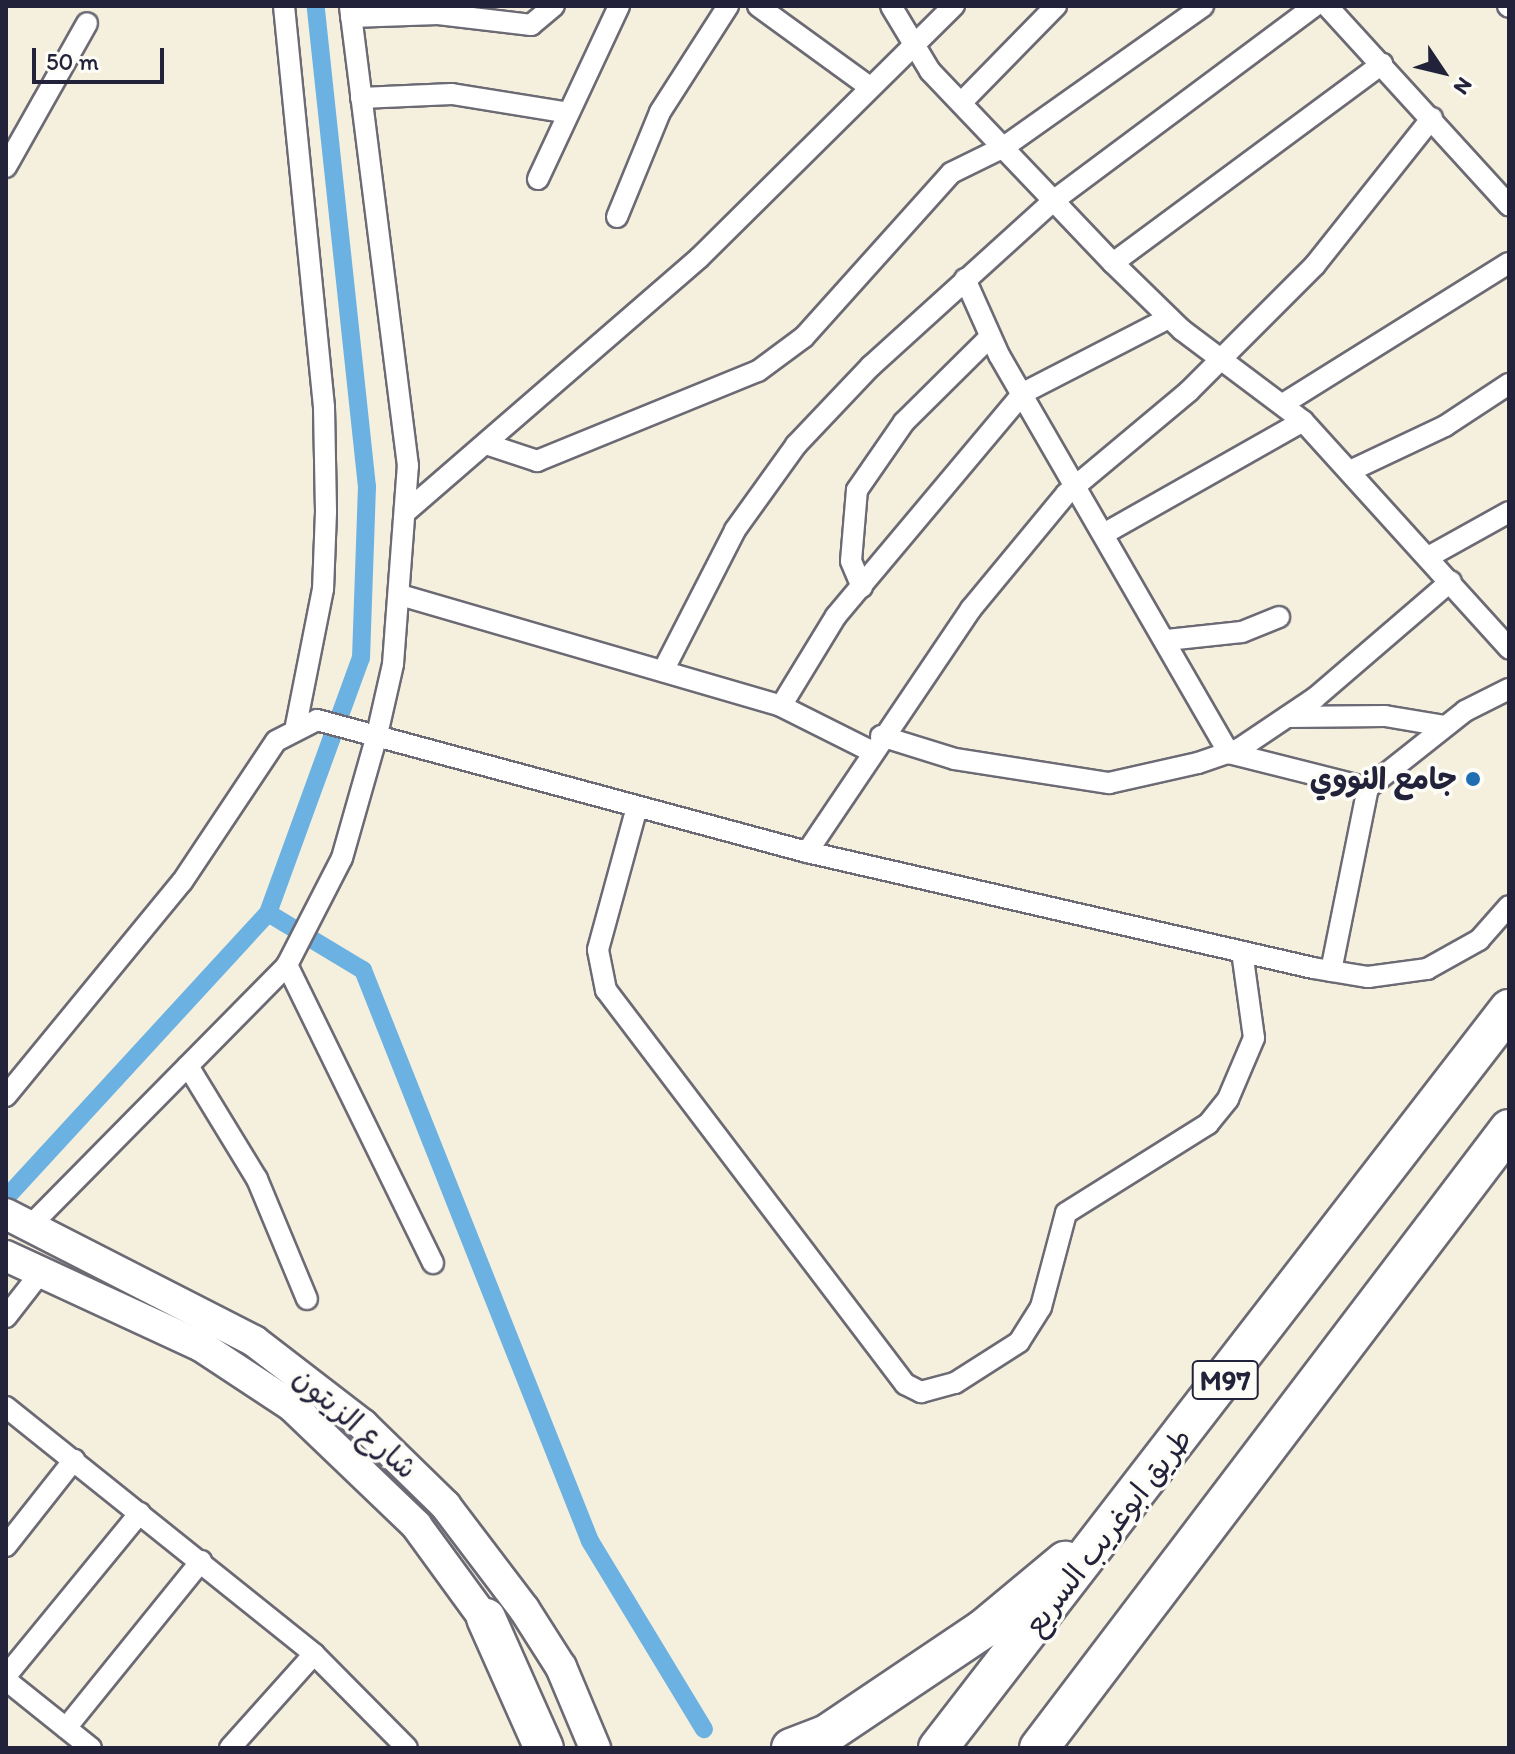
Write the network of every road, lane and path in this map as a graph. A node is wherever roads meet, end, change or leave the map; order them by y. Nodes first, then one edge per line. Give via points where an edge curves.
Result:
1 (284, 6) edge
2 (554, 6) edge
3 (619, 6) edge
4 (728, 6) edge
5 (758, 6) edge
6 (891, 6) edge
7 (954, 6) edge
8 (1056, 6) edge
9 (1203, 6) edge
10 (1315, 6) edge
11 (1327, 6) edge
12 (351, 11) edge
13 (87, 23) dead end
14 (915, 44) junction
15 (1382, 64) junction
16 (868, 86) junction
17 (361, 98) junction
18 (961, 103) junction
19 (563, 112) junction
20 (1432, 118) junction
21 (1004, 147) junction
22 (6, 167) edge
23 (538, 179) dead end
24 (1053, 201) junction
25 (1509, 205) edge
26 (617, 217) dead end
27 (1113, 263) junction
28 (1509, 263) edge
29 (965, 279) junction
30 (1169, 318) junction
31 (990, 337) junction
32 (1219, 357) junction
33 (1509, 384) edge
34 (1023, 393) junction
35 (1283, 404) junction
36 (1303, 421) junction
37 (489, 445) junction
38 (1352, 470) junction
39 (1079, 483) junction
40 (407, 511) junction
41 (1509, 512) edge
42 (1107, 532) junction
43 (1430, 556) junction
44 (1451, 581) junction
45 (862, 587) junction
46 (400, 595) junction
47 (1279, 617) dead end
48 (1506, 638) edge
49 (1167, 640) junction
50 (663, 671) junction
51 (1509, 689) edge
52 (781, 706) junction
53 (1287, 717) junction
54 (296, 725) junction
55 (1445, 726) junction
56 (376, 739) junction
57 (876, 743) junction
58 (1229, 753) junction
59 (1368, 788) junction
60 (637, 807) junction
61 (807, 852) junction
62 (1509, 905) edge
63 (1242, 952) junction
64 (287, 965) junction
65 (1331, 971) junction
66 (1509, 1009) edge
67 (188, 1066) junction
68 (6, 1096) edge
69 (1509, 1129) edge
70 (17, 1220) edge
71 (6, 1256) edge
72 (433, 1263) dead end
73 (41, 1272) junction
74 (307, 1299) dead end
75 (6, 1317) edge
76 (6, 1407) edge
77 (74, 1460) junction
78 (140, 1513) junction
79 (1123, 1514) junction
80 (6, 1546) edge
81 (201, 1561) junction
82 (486, 1618) junction
83 (314, 1654) junction
84 (6, 1678) edge
85 (66, 1728) junction
86 (1041, 1745) edge
87 (91, 1748) edge
88 (230, 1748) edge
89 (407, 1748) edge
90 (544, 1748) edge
91 (555, 1748) edge
92 (595, 1748) edge
93 (791, 1748) edge
94 (938, 1748) edge

1 - 54 street via 324,407 326,497 323,589
2 - 12 street via 531,25
3 - 19 street
4 - 26 street via 660,112
5 - 16 street
6 - 14 street
7 - 14 street
8 - 18 street
9 - 21 street
10 - 24 street
11 - 15 street
12 - 17 street
13 - 22 street
14 - 16 street
14 - 18 street
15 - 20 street
15 - 27 street
16 - 37 street via 742,218
17 - 19 street via 452,94
17 - 40 street via 405,431
18 - 21 street
19 - 23 street
20 - 25 street
20 - 32 street via 1315,265
21 - 24 street
21 - 37 street via 951,173 804,337 758,371 537,461
24 - 27 street
24 - 29 street
27 - 30 street
28 - 35 street
29 - 31 street
29 - 50 street via 796,445 735,530
30 - 32 street
30 - 34 street
31 - 34 street
31 - 45 street via 904,422 857,490 851,561
32 - 35 street
32 - 39 street
33 - 38 street via 1445,426
34 - 39 street
34 - 45 street
35 - 36 street
36 - 38 street
36 - 42 street
37 - 40 street
38 - 43 street
39 - 42 street
39 - 57 street via 971,609
40 - 46 street
41 - 43 street
42 - 49 street
43 - 44 street
44 - 48 street
44 - 53 street
45 - 52 street
46 - 50 street
46 - 56 street
47 - 49 street via 1242,632
49 - 58 street
50 - 52 street
51 - 55 street
52 - 57 street
53 - 55 street via 1385,716
53 - 58 street
54 - 56 street via 323,721
54 - 68 street via 276,741 164,906
55 - 59 street
56 - 60 street
56 - 64 street via 342,858
57 - 58 street via 1109,783
57 - 61 street
58 - 59 street
59 - 65 street
60 - 61 street
60 - 63 street via 600,940 597,969 606,990 905,1384 921,1392 955,1383 1019,1342 1041,1307 1066,1213 1208,1124 1228,1099 1254,1038
61 - 63 street
62 - 65 street via 1479,940 1427,969 1383,977
63 - 65 street
64 - 67 street
64 - 72 street
66 - 79 highway, طريق ابوغريب السريع / M97
67 - 70 street
67 - 74 street via 257,1179
69 - 86 highway, M97
70 - 92 main road, شارع الزيتون via 254,1341 374,1434 445,1505 524,1609 561,1667
71 - 73 main road, شارع الزيتون
73 - 75 street
73 - 82 main road, شارع الزيتون via 201,1346 292,1406 416,1525
76 - 77 street
77 - 78 street
77 - 80 street
78 - 81 street
78 - 84 street
79 - 93 highway via 983,1629 827,1734
79 - 94 highway, طريق ابوغريب السريع / M97
81 - 83 street
81 - 85 street
82 - 90 highway
82 - 91 main road, شارع الزيتون
83 - 88 street
83 - 89 street
84 - 85 street
85 - 87 street

